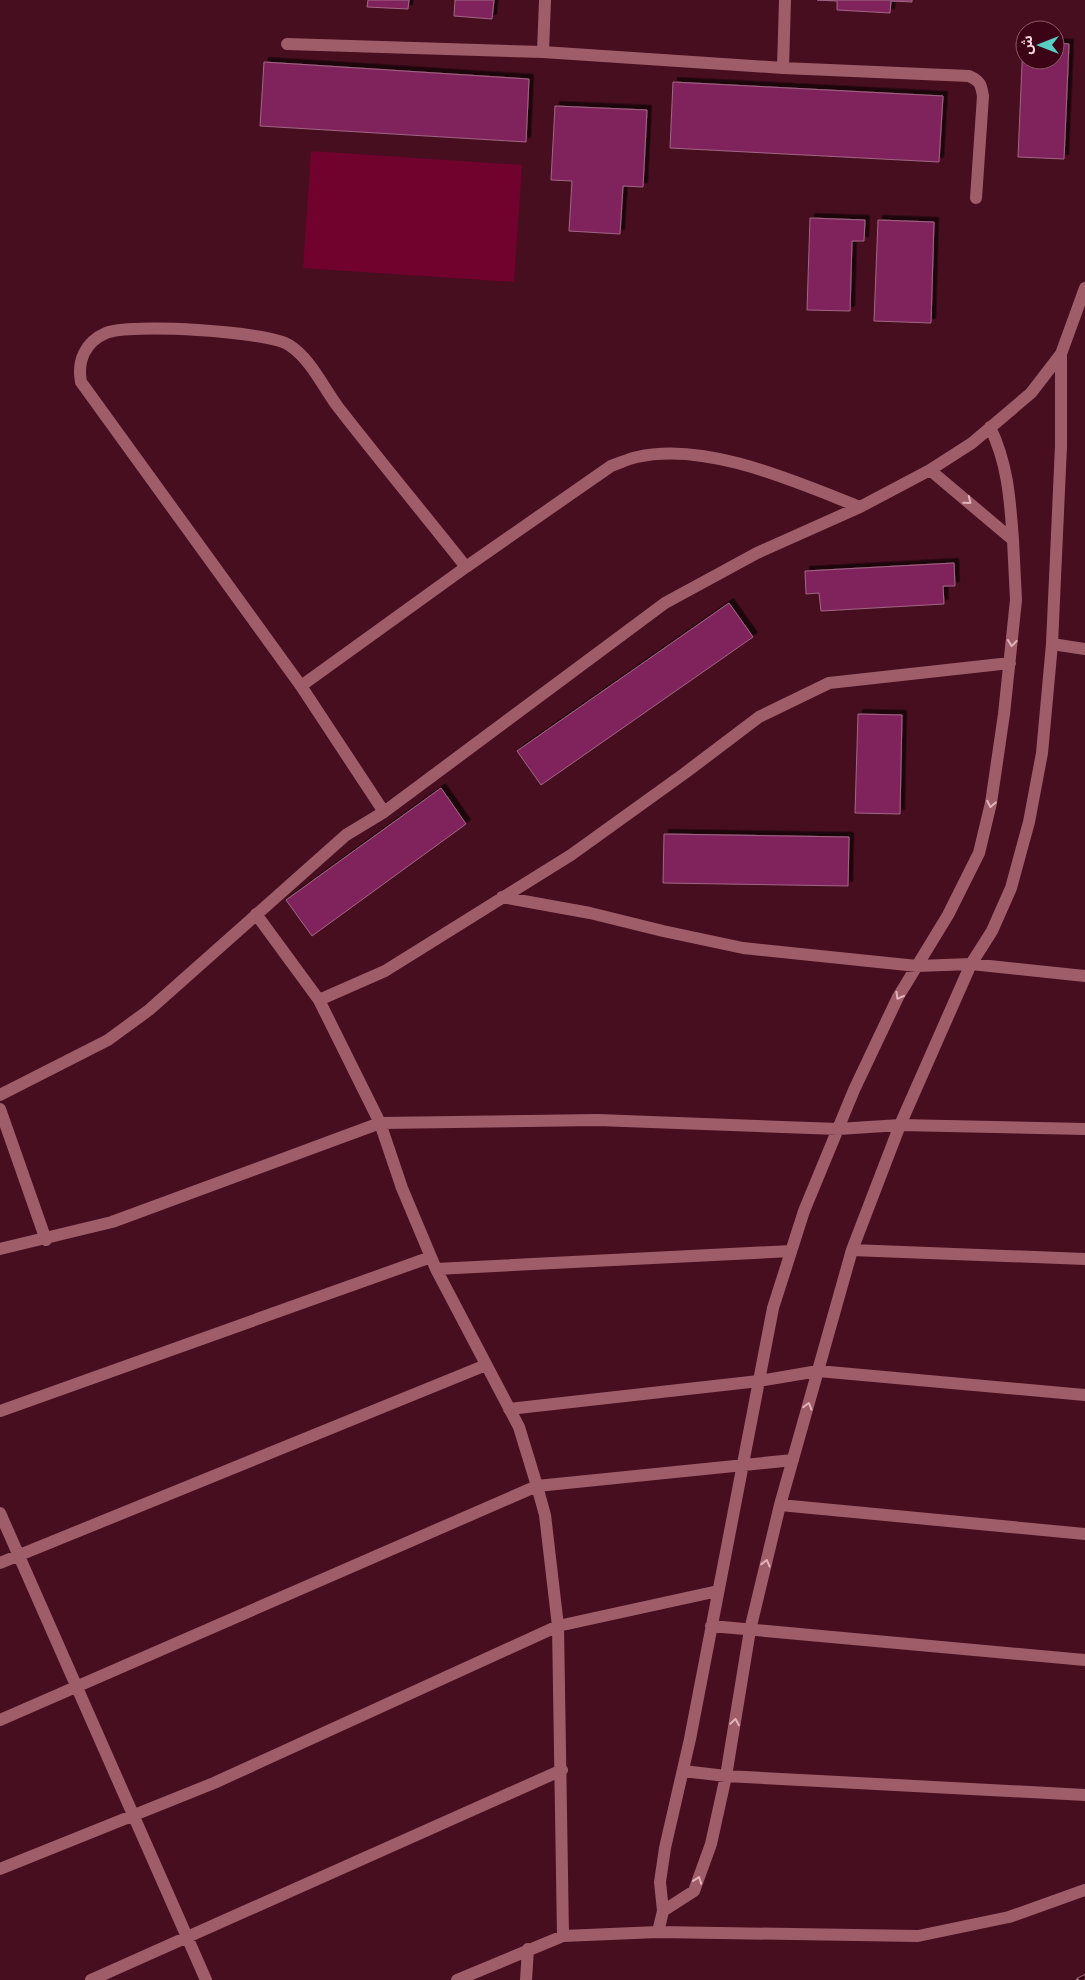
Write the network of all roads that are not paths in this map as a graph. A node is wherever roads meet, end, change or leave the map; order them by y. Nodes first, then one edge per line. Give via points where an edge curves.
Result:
1 (545, 0) edge
2 (785, 0) edge
3 (287, 44) dead end
4 (543, 52) junction
5 (783, 68) junction
6 (976, 198) dead end
7 (1085, 288) edge
8 (1079, 322) edge
9 (1061, 354) junction
10 (990, 427) junction
11 (930, 470) junction
12 (860, 507) junction
13 (1013, 540) junction
14 (466, 567) junction
15 (1052, 644) junction
16 (1085, 649) edge
17 (1010, 663) junction
18 (301, 686) junction
19 (384, 812) junction
20 (502, 897) junction
21 (256, 914) junction
22 (971, 964) junction
23 (917, 966) junction
24 (1085, 976) edge
25 (319, 1000) junction
26 (0, 1095) edge
27 (0, 1110) edge
28 (380, 1123) junction
29 (900, 1125) junction
30 (838, 1129) junction
31 (1085, 1129) edge
32 (46, 1240) junction
33 (0, 1250) edge
34 (852, 1250) junction
35 (791, 1251) junction
36 (1085, 1259) edge
37 (434, 1263) junction
38 (486, 1365) junction
39 (818, 1371) junction
40 (759, 1381) junction
41 (1085, 1395) edge
42 (509, 1409) junction
43 (0, 1411) edge
44 (793, 1460) junction
45 (742, 1464) junction
46 (536, 1486) junction
47 (780, 1505) junction
48 (0, 1514) edge
49 (1085, 1534) edge
50 (20, 1554) junction
51 (0, 1563) edge
52 (718, 1591) junction
53 (558, 1626) junction
54 (711, 1626) junction
55 (750, 1630) junction
56 (1085, 1660) edge
57 (75, 1688) junction
58 (0, 1720) edge
59 (562, 1770) junction
60 (683, 1771) junction
61 (726, 1776) junction
62 (1085, 1795) edge
63 (132, 1816) junction
64 (0, 1869) edge
65 (1085, 1890) edge
66 (663, 1911) junction
67 (658, 1932) junction
68 (563, 1936) junction
69 (188, 1938) junction
70 (528, 1949) junction
71 (91, 1980) edge
72 (206, 1980) edge
73 (457, 1980) edge
74 (526, 1980) edge

1 - 4 street
2 - 5 street
3 - 4 street
4 - 5 street
5 - 6 street via 950,75 978,80 983,96
7 - 8 street
8 - 9 street
9 - 10 street via 1031,393
9 - 15 street via 1061,446
10 - 11 street via 972,443
10 - 13 street via 1000,447 1010,488
11 - 12 street
11 -> 13 street
12 - 14 street via 771,472 702,456 659,454 637,457 612,466
12 - 19 street via 757,554 665,603
13 -> 17 street via 1016,600
14 - 18 street
14 - 18 street via 337,406 299,353 288,344 237,333 119,328 92,342 82,355 78,370 81,382
15 - 16 street
15 - 22 street via 1042,753 1029,822 1011,888 992,931
17 - 20 street via 829,683 759,717 571,855
17 -> 23 street via 991,803 979,853 948,915
18 - 19 street
19 - 21 street via 346,834
20 - 23 street via 744,948
20 - 25 street via 384,971
21 - 25 street
21 - 26 street via 149,1010 115,1035
22 - 23 street
22 - 24 street
22 - 29 street
23 -> 30 street via 898,997
25 - 28 street
27 - 32 street
28 - 30 street via 598,1120
28 - 32 street via 112,1222
28 - 37 street via 402,1188
29 - 30 street
29 - 31 street
29 - 34 street
30 - 35 street
32 - 33 street
34 - 36 street
34 - 39 street
35 - 37 street
35 - 40 street via 773,1308
37 - 38 street
37 - 43 street
38 - 42 street
38 - 50 street
39 - 40 street
39 - 41 street
44 -> 39 street
40 - 42 street
40 - 45 street
42 - 46 street via 519,1427
44 - 45 street
44 - 47 street
45 - 46 street
45 - 52 street
46 - 53 street via 545,1515
46 - 57 street
47 - 49 street
55 -> 47 street
48 - 50 street
50 - 51 street
50 - 57 street
52 - 53 street
52 - 54 street
53 - 59 street
53 - 63 street via 214,1783
54 - 55 street
54 - 60 street
55 - 56 street
61 -> 55 street
57 - 58 street
57 - 63 street
59 - 68 street
59 - 69 street
60 - 61 street
60 - 66 street via 660,1882
61 - 62 street
66 -> 61 street via 694,1891 711,1844
63 - 64 street
63 - 69 street
65 - 67 street via 1009,1917 918,1936
66 - 67 street
67 - 68 street
68 - 70 street
69 - 71 street
69 - 72 street
70 - 73 street
70 - 74 street

